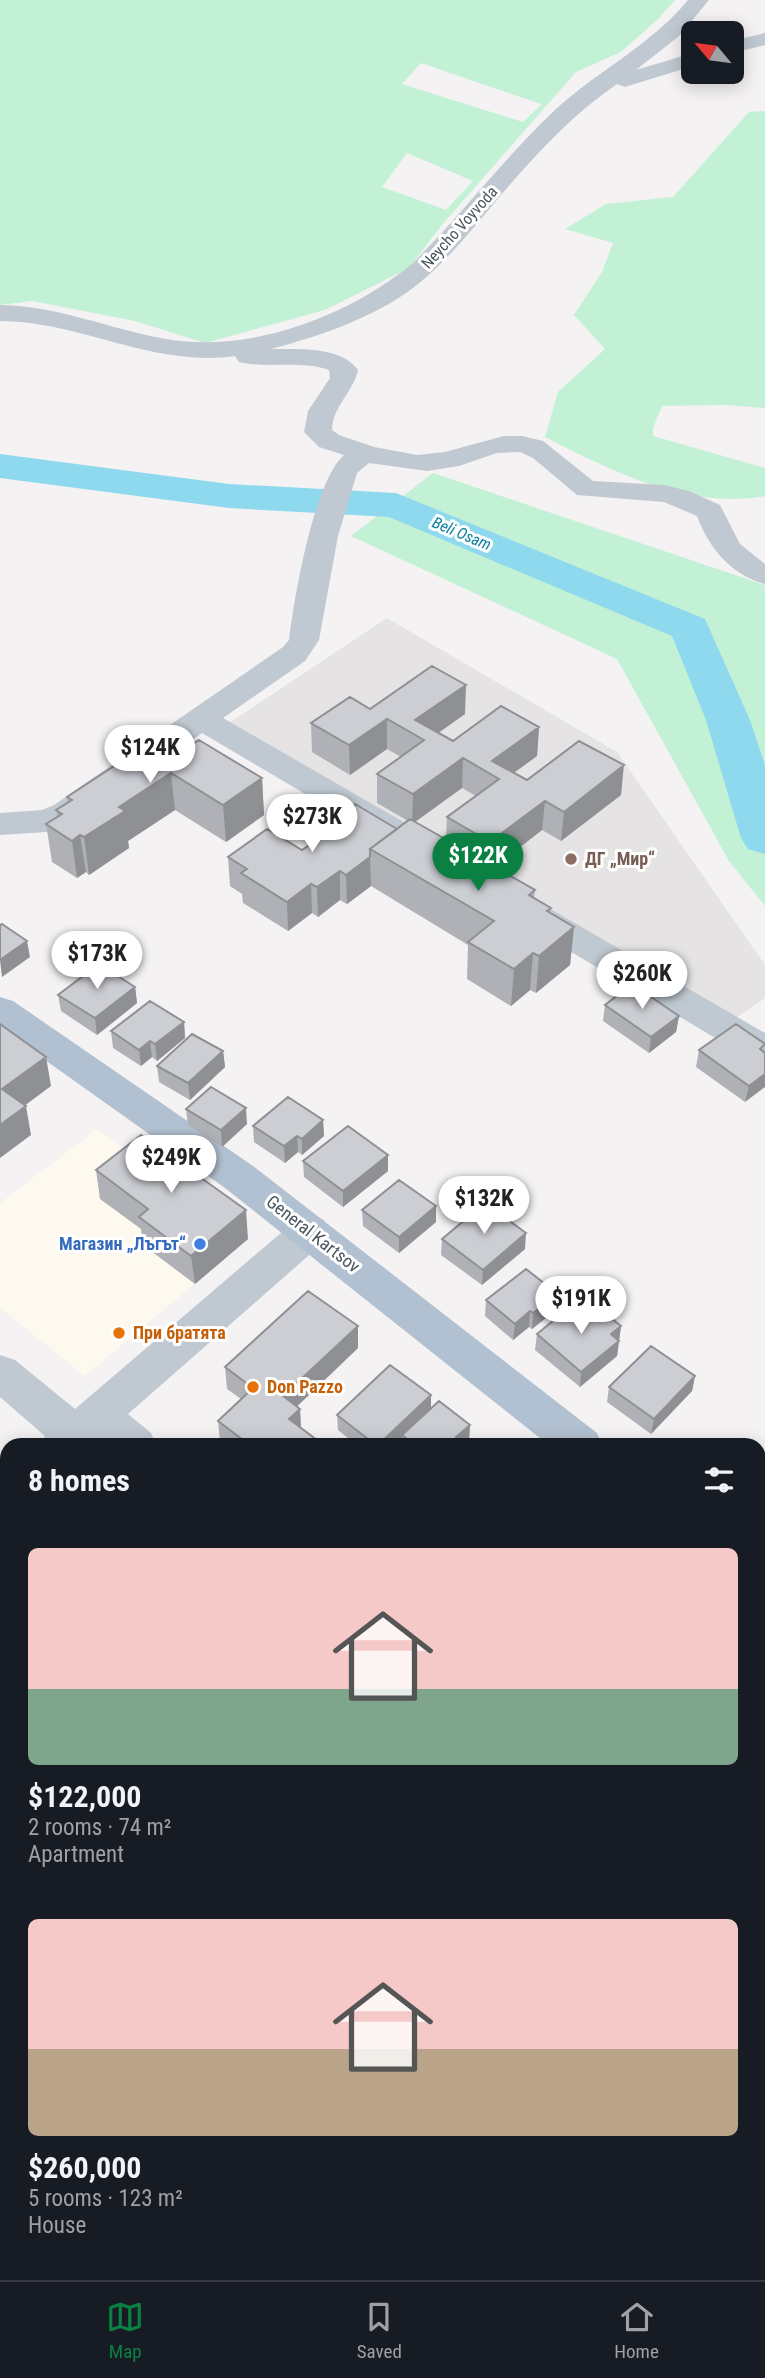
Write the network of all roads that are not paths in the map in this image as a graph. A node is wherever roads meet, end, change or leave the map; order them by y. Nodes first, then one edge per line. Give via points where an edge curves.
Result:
1 (699, 0) edge
2 (765, 38) edge
3 (744, 44) edge
4 (681, 63) edge
5 (590, 92) junction
6 (0, 313) edge
7 (218, 351) junction
8 (364, 453) junction
9 (765, 575) edge
10 (201, 719) junction
11 (0, 824) edge
12 (419, 846) edge
13 (500, 894) edge
14 (0, 1010) edge
15 (765, 1050) edge
16 (310, 1231) junction
17 (0, 1373) edge
18 (78, 1432) edge
19 (103, 1438) edge
20 (572, 1438) edge

1 - 5 street, Neycho Voyvoda via 668,34
2 - 3 street
4 - 5 street
5 - 7 street, Neycho Voyvoda via 532,144 420,270 376,301 282,337
6 - 7 street, Neycho Voyvoda via 56,316 154,343
7 - 8 street via 341,364 345,376 326,398 318,432 329,441
8 - 9 street via 425,464 507,443 535,447 550,454 587,489 649,489 697,503 710,511 728,552
8 - 10 street via 345,470 308,607 304,640 294,654
10 - 11 street via 65,813 46,821
10 - 12 street
13 - 15 street
14 - 16 main road, General Kartsov
16 - 18 street
16 - 20 main road, General Kartsov
17 - 18 street
18 - 19 street

